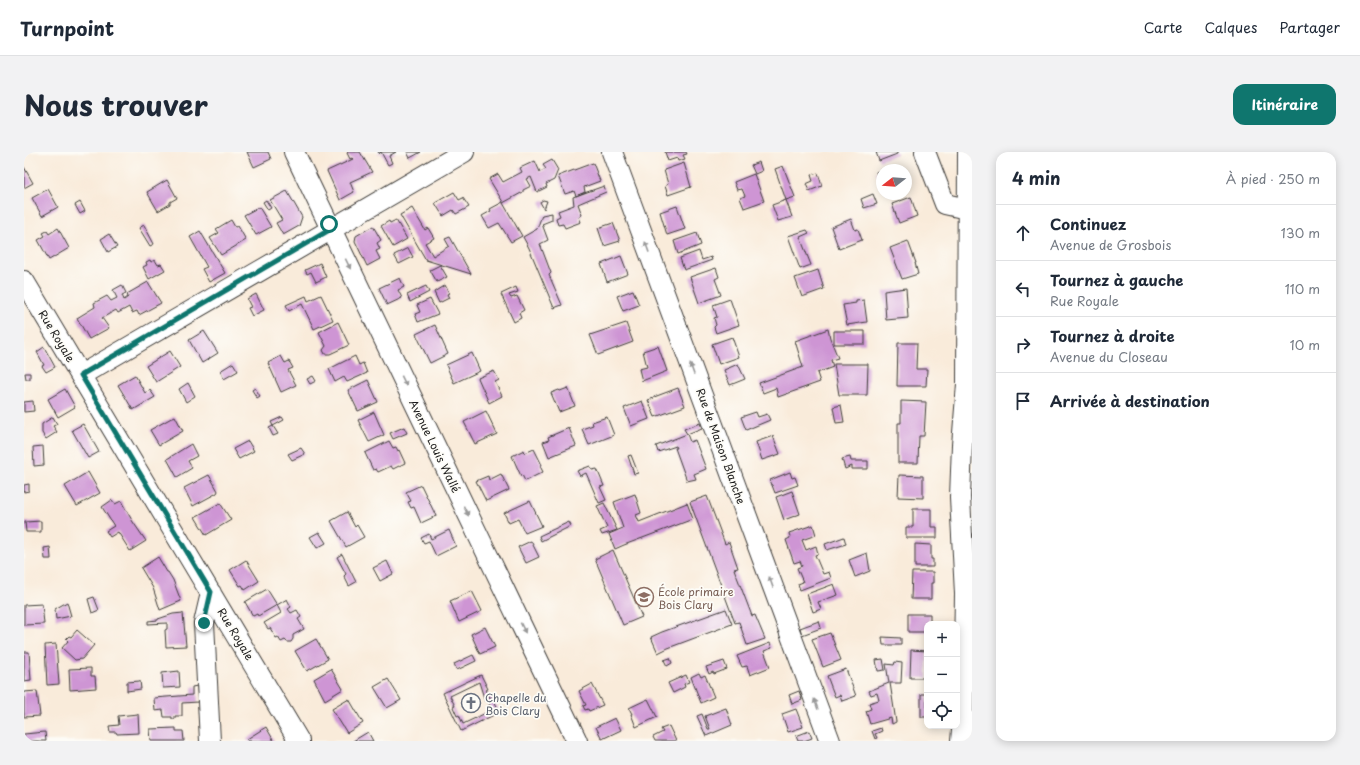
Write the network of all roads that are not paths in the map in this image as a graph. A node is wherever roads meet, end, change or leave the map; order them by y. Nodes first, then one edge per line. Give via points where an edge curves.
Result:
1 (294, 152) edge
2 (464, 152) edge
3 (612, 152) edge
4 (925, 152) edge
5 (968, 152) edge
6 (967, 209) junction
7 (331, 229) junction
8 (24, 281) edge
9 (81, 375) junction
10 (211, 592) junction
11 (210, 741) edge
12 (299, 741) edge
13 (577, 741) edge
14 (830, 741) edge
15 (961, 741) edge

1 - 7 street, Avenue Louis Wallé
2 - 7 street
14 -> 3 street, Rue de Maison Blanche
4 - 6 street via 945,204
5 - 6 street
6 - 15 street via 967,384 960,497 965,594
7 - 9 street
7 -> 13 street, Avenue Louis Wallé
8 - 9 street, Rue Royale
9 - 10 street, Rue Royale
10 - 11 street via 204,623
10 - 12 street, Rue Royale

